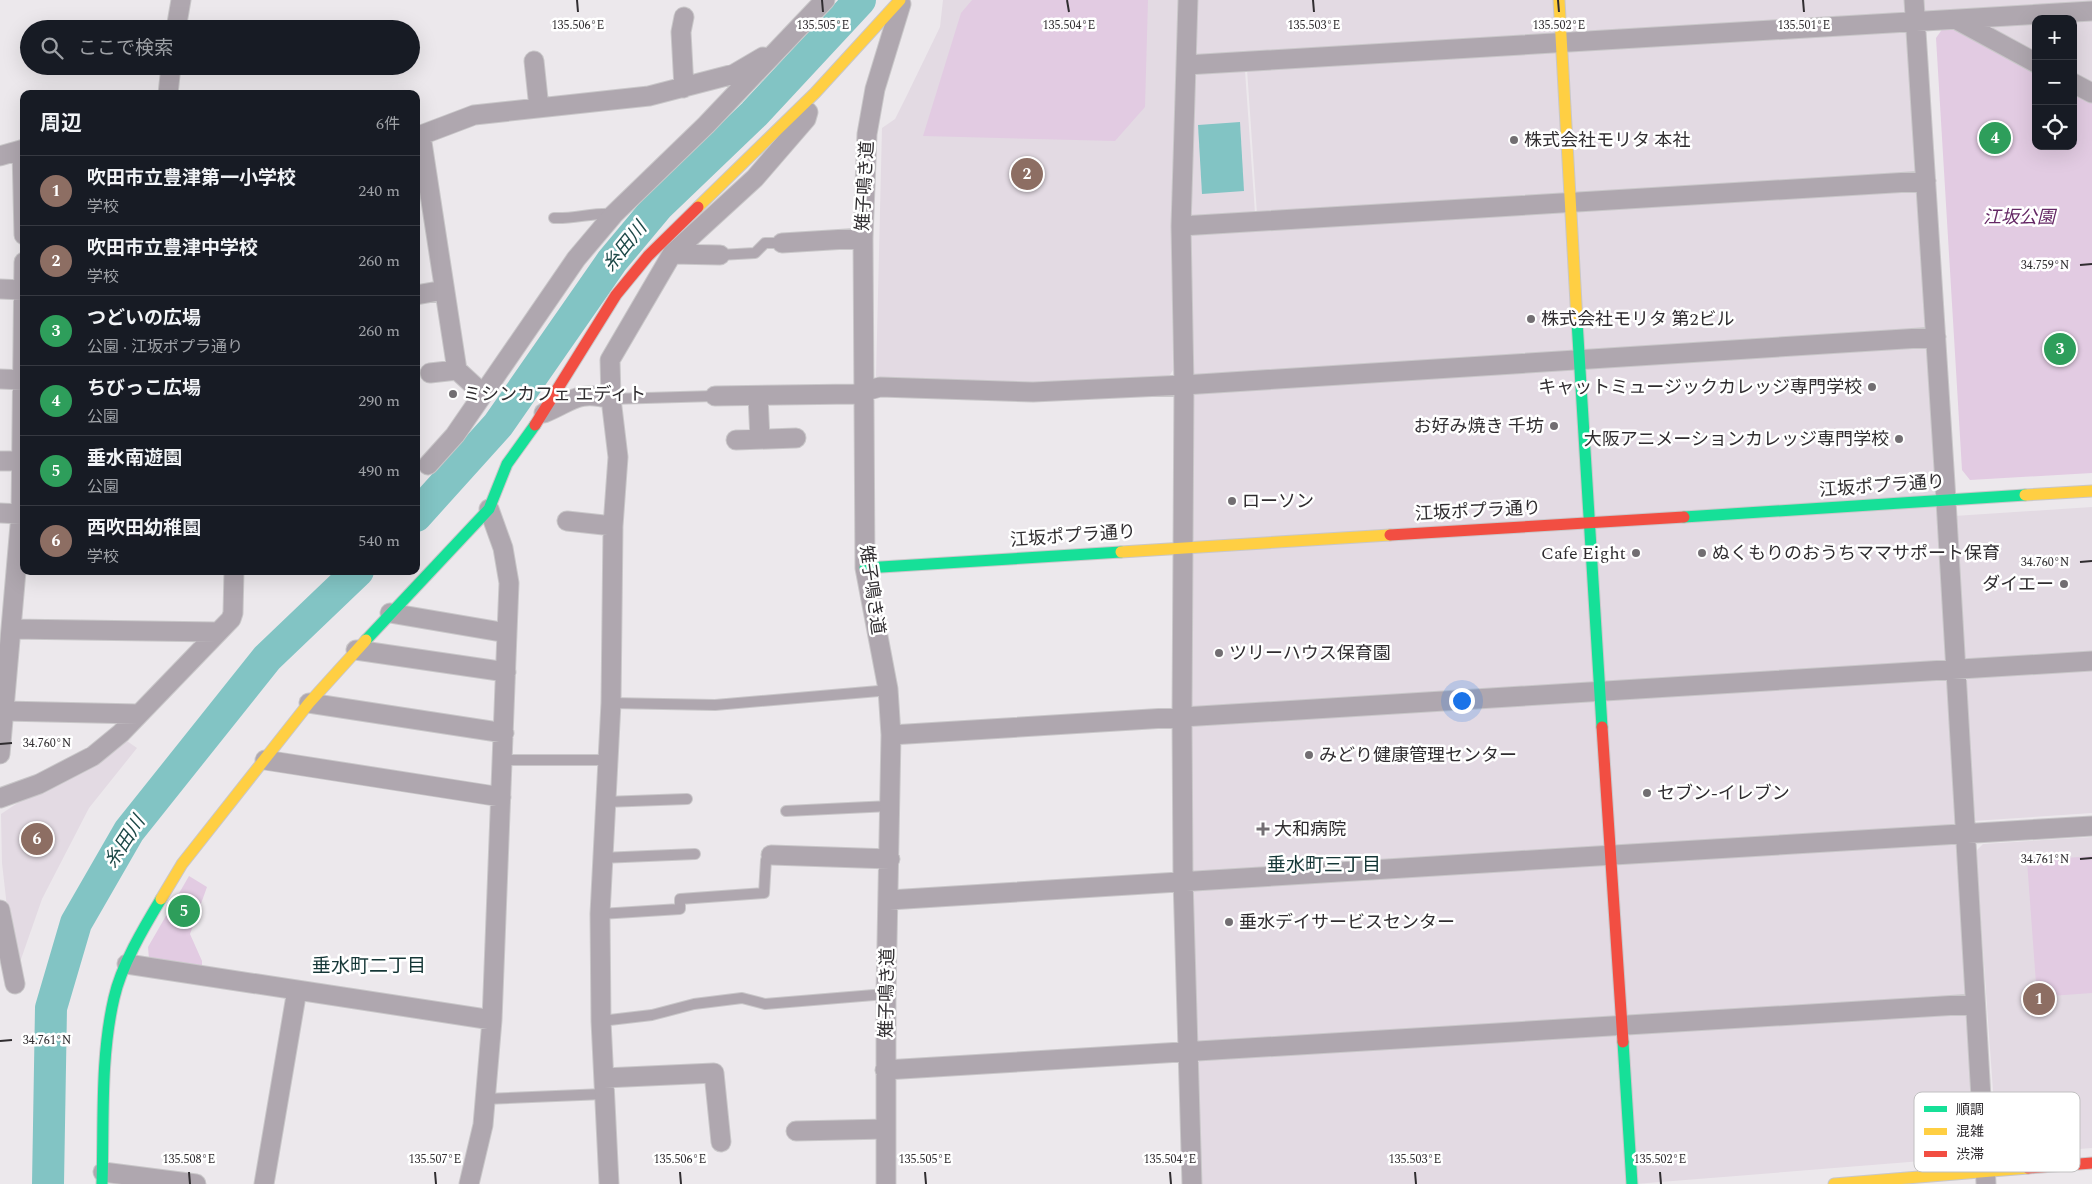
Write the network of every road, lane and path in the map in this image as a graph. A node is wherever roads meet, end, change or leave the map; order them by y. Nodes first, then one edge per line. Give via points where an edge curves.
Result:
1 (181, 0) edge
2 (825, 0) edge
3 (901, 0) edge
4 (1188, 0) edge
5 (1559, 0) edge
6 (1914, 0) edge
7 (2092, 11) edge
8 (684, 17) dead end
9 (178, 20) edge
10 (1957, 20) junction
11 (1915, 22) junction
12 (1562, 42) junction
13 (785, 43) junction
14 (534, 61) dead end
15 (2032, 61) edge
16 (1186, 65) junction
17 (170, 75) edge
18 (2077, 85) edge
19 (684, 88) junction
20 (168, 90) edge
21 (815, 93) junction
22 (2092, 93) edge
23 (539, 108) junction
24 (420, 135) edge
25 (420, 148) edge
26 (20, 150) edge
27 (0, 156) edge
28 (1926, 181) junction
29 (1570, 202) junction
30 (614, 214) junction
31 (554, 218) dead end
32 (1181, 226) junction
33 (863, 238) junction
34 (782, 243) joint
35 (672, 254) junction
36 (720, 254) joint
37 (0, 289) edge
38 (20, 290) edge
39 (444, 290) junction
40 (420, 294) edge
41 (1936, 337) junction
42 (1579, 360) junction
43 (456, 370) junction
44 (430, 373) dead end
45 (0, 379) edge
46 (20, 380) edge
47 (1184, 385) junction
48 (863, 390) junction
49 (483, 394) junction
50 (715, 396) joint
51 (758, 396) junction
52 (611, 399) junction
53 (541, 415) junction
54 (796, 438) dead end
55 (760, 439) junction
56 (736, 440) dead end
57 (0, 461) edge
58 (20, 461) edge
59 (428, 465) dead end
60 (2092, 491) edge
61 (1946, 500) junction
62 (489, 509) junction
63 (0, 514) edge
64 (20, 514) edge
65 (567, 521) dead end
66 (1589, 522) junction
67 (613, 526) junction
68 (1182, 547) junction
69 (20, 551) edge
70 (865, 568) junction
71 (234, 575) edge
72 (8, 591) edge
73 (390, 613) junction
74 (12, 629) junction
75 (217, 632) junction
76 (507, 633) junction
77 (356, 650) junction
78 (2092, 661) edge
79 (1955, 670) junction
80 (506, 672) junction
81 (1600, 690) junction
82 (879, 691) dead end
83 (309, 703) junction
84 (611, 703) junction
85 (4, 711) junction
86 (138, 714) junction
87 (1182, 717) junction
88 (504, 733) junction
89 (891, 735) junction
90 (0, 754) edge
91 (265, 760) junction
92 (503, 760) junction
93 (607, 760) junction
94 (501, 797) junction
95 (0, 798) edge
96 (688, 799) dead end
97 (604, 802) junction
98 (890, 806) junction
99 (786, 811) dead end
100 (2092, 826) edge
101 (1964, 834) junction
102 (694, 854) dead end
103 (771, 855) joint
104 (1612, 856) junction
105 (601, 858) junction
106 (890, 859) junction
107 (1183, 879) junction
108 (889, 900) junction
109 (0, 910) edge
110 (600, 914) junction
111 (127, 964) junction
112 (15, 984) dead end
113 (296, 990) junction
114 (886, 994) junction
115 (1975, 1004) junction
116 (492, 1020) junction
117 (601, 1021) junction
118 (1623, 1025) junction
119 (1187, 1051) junction
120 (886, 1070) junction
121 (604, 1086) junction
122 (1981, 1092) edge
123 (485, 1099) junction
124 (886, 1129) junction
125 (796, 1131) dead end
126 (721, 1142) dead end
127 (2028, 1172) edge
128 (103, 1178) edge
129 (1986, 1178) edge
130 (196, 1184) edge
131 (264, 1184) edge
132 (469, 1184) edge
133 (609, 1184) edge
134 (886, 1184) edge
135 (1192, 1184) edge
136 (1632, 1184) edge
137 (1834, 1184) edge

1 - 9 street
2 - 13 street
3 - 21 street
3 - 33 street, 雉子鳴き道 via 875,89 867,134
4 - 16 street
5 - 12 street
6 - 11 street
7 - 10 street
8 - 19 street via 681,32
10 - 11 street
10 - 15 street
11 - 12 street
11 - 28 street
12 - 16 street
12 - 29 street
13 - 19 street via 734,74
13 - 30 street
14 - 23 street
16 - 32 street
17 - 20 street
18 - 22 street
19 - 23 street via 649,96
21 - 35 street via 806,119 755,178
21 - 53 street via 648,256 616,295
23 - 24 street via 474,115
25 - 39 street
26 - 27 street
28 - 29 street
28 - 41 street
29 - 32 street
29 - 42 street
30 - 31 lane
30 - 49 street via 576,260
32 - 47 street
33 - 34 street
33 - 48 street, 雉子鳴き道
34 - 36 lane via 765,243 755,253
35 - 36 street
35 - 52 street via 610,360
37 - 38 street
39 - 40 street
39 - 43 street
41 - 42 street
41 - 61 street
42 - 47 street
42 - 66 street
43 - 44 street
43 - 49 street
45 - 46 street
47 - 48 street via 1033,392 880,387
47 - 68 street
48 - 51 street via 855,394
48 - 70 street, 雉子鳴き道
49 - 59 street via 455,436
50 - 51 street
50 - 52 lane
51 - 55 street
52 - 53 street via 596,395 574,397
52 - 67 street via 618,457
53 - 62 street via 508,464
54 - 55 street
55 - 56 street
57 - 58 street
60 - 61 street, 江坂ポプラ通り
61 - 66 street, 江坂ポプラ通り
61 - 79 street
62 - 73 street
62 - 76 street via 504,548 508,583
63 - 64 street
65 - 67 street
66 - 68 street, 江坂ポプラ通り
66 - 81 street
67 - 84 street
68 - 70 street, 江坂ポプラ通り
68 - 87 street
69 - 72 street
70 - 89 street, 雉子鳴き道 via 888,689
71 - 75 street via 233,613
72 - 74 street
73 - 76 street
73 - 77 street
74 - 75 street
74 - 85 street
75 - 86 street
76 - 80 street
77 - 80 street
77 - 83 street
78 - 79 street
79 - 81 street
79 - 101 street
80 - 88 street
81 - 87 street
81 - 104 street
82 - 84 lane via 715,705
83 - 88 street
83 - 91 street
84 - 93 street
85 - 86 street
85 - 90 street
86 - 95 street via 93,756 39,784
87 - 89 street
87 - 107 street
88 - 92 street
89 - 98 street, 雉子鳴き道
91 - 94 street
91 - 111 street via 182,864 149,918
92 - 93 lane
92 - 94 street
93 - 97 street
94 - 116 street
96 - 97 lane
97 - 105 street
98 - 99 lane
98 - 106 street, 雉子鳴き道
100 - 101 street
101 - 104 street
101 - 115 street
102 - 105 lane
103 - 106 street
103 - 110 lane via 766,860 764,893 680,899 680,909
104 - 107 street
104 - 118 street
105 - 110 street
106 - 108 street, 雉子鳴き道
107 - 108 street
107 - 119 street
108 - 114 street, 雉子鳴き道
109 - 112 street
110 - 117 street
111 - 113 street
111 - 128 street via 114,997 106,1050
113 - 116 street
113 - 131 street
114 - 117 lane via 765,1004 742,998
114 - 120 street, 雉子鳴き道
115 - 118 street
115 - 122 street
116 - 123 street
117 - 121 street
118 - 119 street
118 - 136 street
119 - 120 street
119 - 135 street
120 - 124 street, 雉子鳴き道
121 - 123 lane
121 - 126 street via 714,1073
121 - 133 street
123 - 132 street via 483,1125
124 - 125 street
124 - 134 street, 雉子鳴き道
127 - 129 street
128 - 130 street
129 - 137 street

